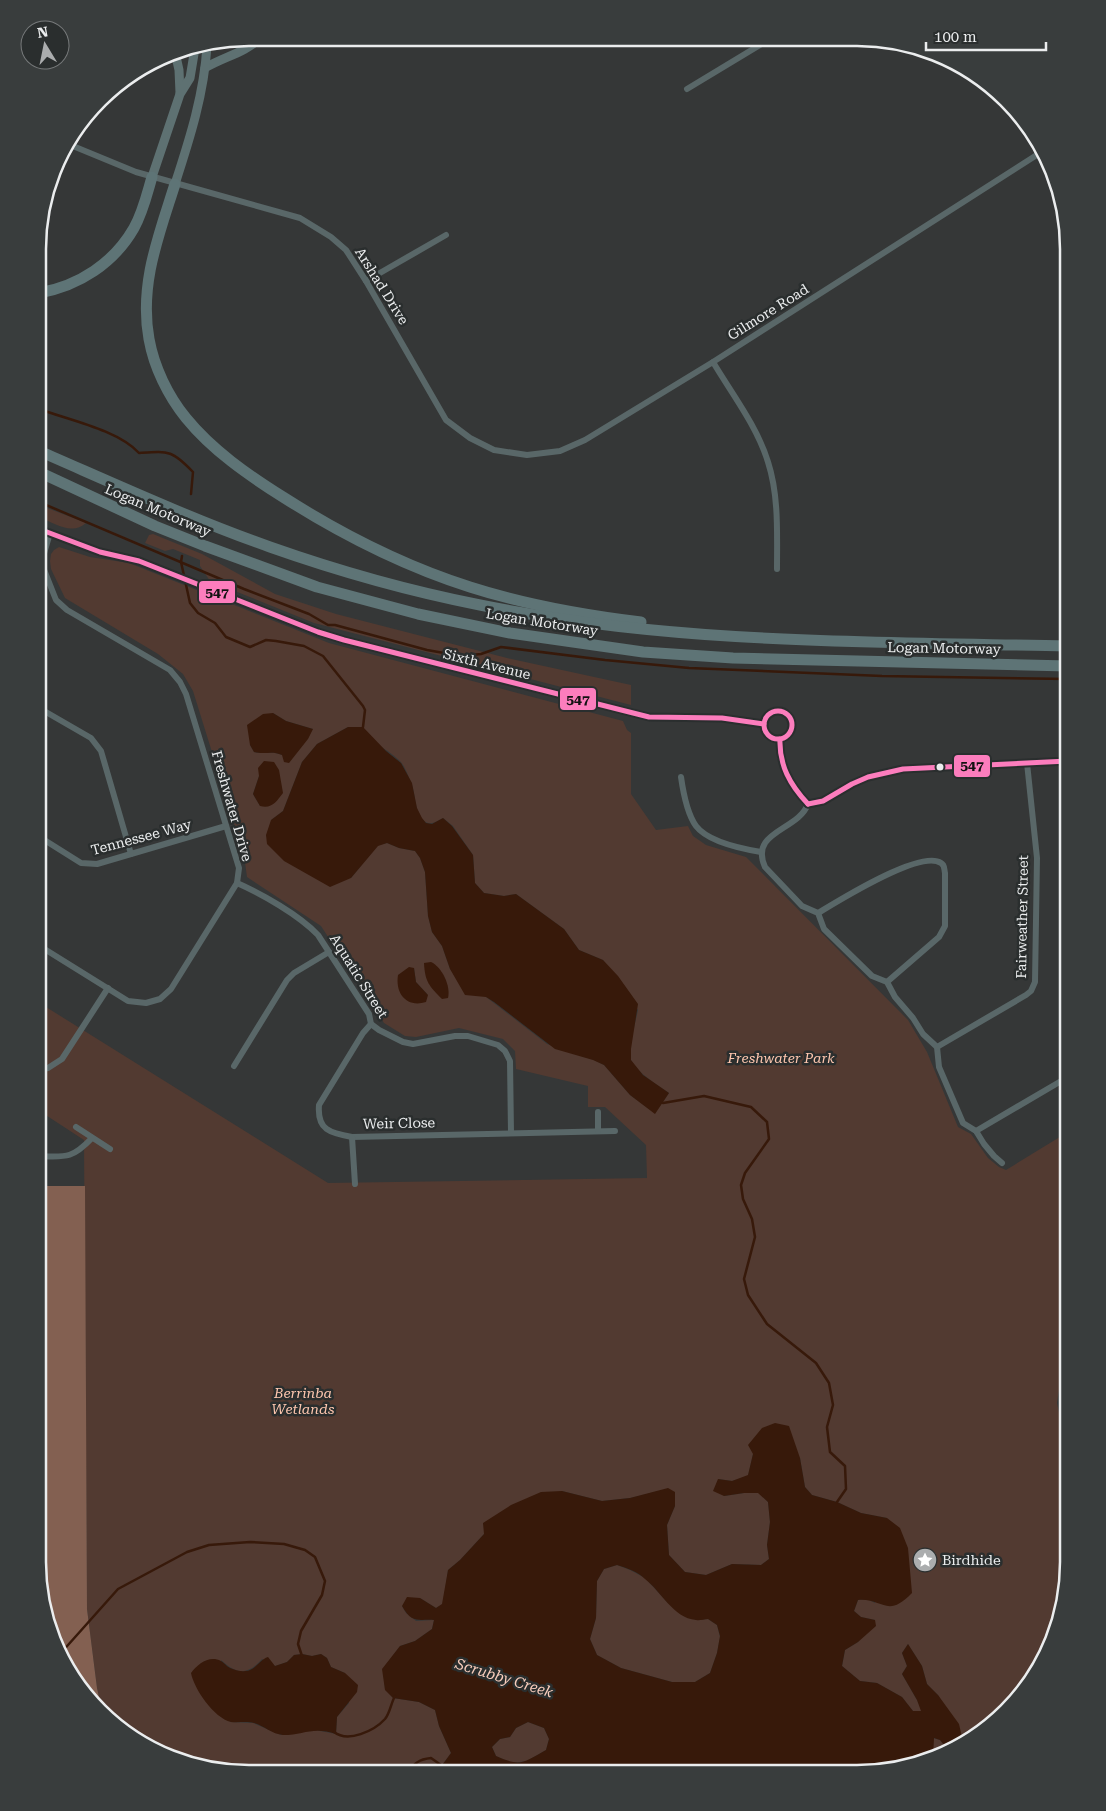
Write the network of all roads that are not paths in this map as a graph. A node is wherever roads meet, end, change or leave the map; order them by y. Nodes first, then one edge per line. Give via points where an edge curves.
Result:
1 (251, 46) edge
2 (758, 46) edge
3 (207, 51) edge
4 (193, 54) edge
5 (177, 60) edge
6 (205, 68) junction
7 (687, 89) dead end
8 (180, 94) junction
9 (74, 146) edge
10 (1037, 156) edge
11 (152, 177) junction
12 (175, 184) junction
13 (446, 235) dead end
14 (366, 281) junction
15 (46, 291) edge
16 (713, 362) junction
17 (494, 450) joint
18 (46, 454) edge
19 (46, 475) edge
20 (46, 531) edge
21 (50, 533) junction
22 (46, 547) edge
23 (777, 569) dead end
24 (46, 575) edge
25 (694, 634) junction
26 (1060, 646) edge
27 (1060, 666) edge
28 (46, 712) edge
29 (764, 724) junction
30 (780, 739) junction
31 (1060, 761) edge
32 (1027, 763) junction
33 (681, 777) dead end
34 (808, 804) junction
35 (226, 826) junction
36 (46, 841) edge
37 (761, 852) junction
38 (132, 854) junction
39 (237, 883) junction
40 (818, 913) junction
41 (46, 950) edge
42 (329, 952) junction
43 (887, 982) junction
44 (108, 988) junction
45 (371, 1024) junction
46 (937, 1047) junction
47 (234, 1066) dead end
48 (46, 1068) edge
49 (1060, 1082) edge
50 (598, 1112) dead end
51 (76, 1128) dead end
52 (598, 1131) junction
53 (615, 1131) dead end
54 (976, 1131) junction
55 (511, 1133) junction
56 (352, 1136) junction
57 (92, 1138) junction
58 (110, 1149) dead end
59 (46, 1156) edge
60 (1002, 1163) dead end
61 (356, 1184) dead end

1 - 6 main road
2 - 7 street
3 - 6 main road
4 - 8 main road via 190,78
5 - 8 main road
6 - 12 main road via 193,128
8 - 11 main road
9 - 11 street, Arshad Drive
10 - 16 street, Gilmore Road
11 - 12 street, Arshad Drive
11 - 15 highway via 134,228 112,256 84,277
12 - 14 street, Arshad Drive via 300,218 346,250
12 - 25 highway via 149,273 149,338 158,370 175,404 195,429 220,452 266,486 326,523 442,578 531,604 665,625
13 - 14 street
14 - 17 street, Arshad Drive via 446,420 470,438
16 - 17 street, Gilmore Road via 585,440 560,451 527,455
16 - 23 street via 759,439 768,463 774,490
18 - 25 highway, Logan Motorway via 210,524 346,572 517,612 576,622
19 - 27 highway, Logan Motorway via 155,526 317,586 418,614 510,633 634,651 723,657
20 - 21 street, Sixth Avenue
21 - 22 street, Freshwater Drive
21 - 29 street, Sixth Avenue via 100,552 139,560 327,635 649,717 722,718
24 - 35 street, Freshwater Drive via 56,600 67,610 170,670 180,682
25 - 26 highway, Logan Motorway via 843,642
28 - 38 street via 91,738 101,751
29 - 30 street via 768,736
29 - 30 street via 776,711 789,717 791,731
30 - 34 street via 781,760 786,773
31 - 32 street
32 - 34 street via 903,770 868,777 823,801
32 - 46 street, Fairweather Street via 1037,858 1036,982 1026,995
33 - 37 street via 696,825 704,834
34 - 37 street via 798,819 765,841
35 - 38 street, Tennessee Way
35 - 39 street, Freshwater Drive via 238,868
36 - 38 street, Tennessee Way via 81,863 97,864
37 - 40 street via 765,867 802,906
39 - 42 street, Aquatic Street via 309,926
39 - 44 street, Freshwater Drive via 171,989 160,999 128,1001
40 - 43 street via 824,928 872,976
40 - 43 street via 902,867 940,861 945,873 945,926 939,937
41 - 44 street, Freshwater Drive
42 - 45 street, Aquatic Street via 369,1014
42 - 47 street via 287,980
43 - 46 street via 923,1034
44 - 48 street via 62,1059
45 - 55 street, Aquatic Street via 403,1042 414,1044 468,1036 498,1045 510,1060
45 - 56 street, Weir Close via 319,1105 318,1117 324,1127 336,1134
46 - 54 street via 939,1067 963,1123
49 - 54 street
50 - 52 street
51 - 57 street
52 - 53 street, Weir Close
52 - 55 street, Weir Close
54 - 60 street
55 - 56 street, Weir Close
56 - 61 street
57 - 58 street
57 - 59 street via 72,1155

